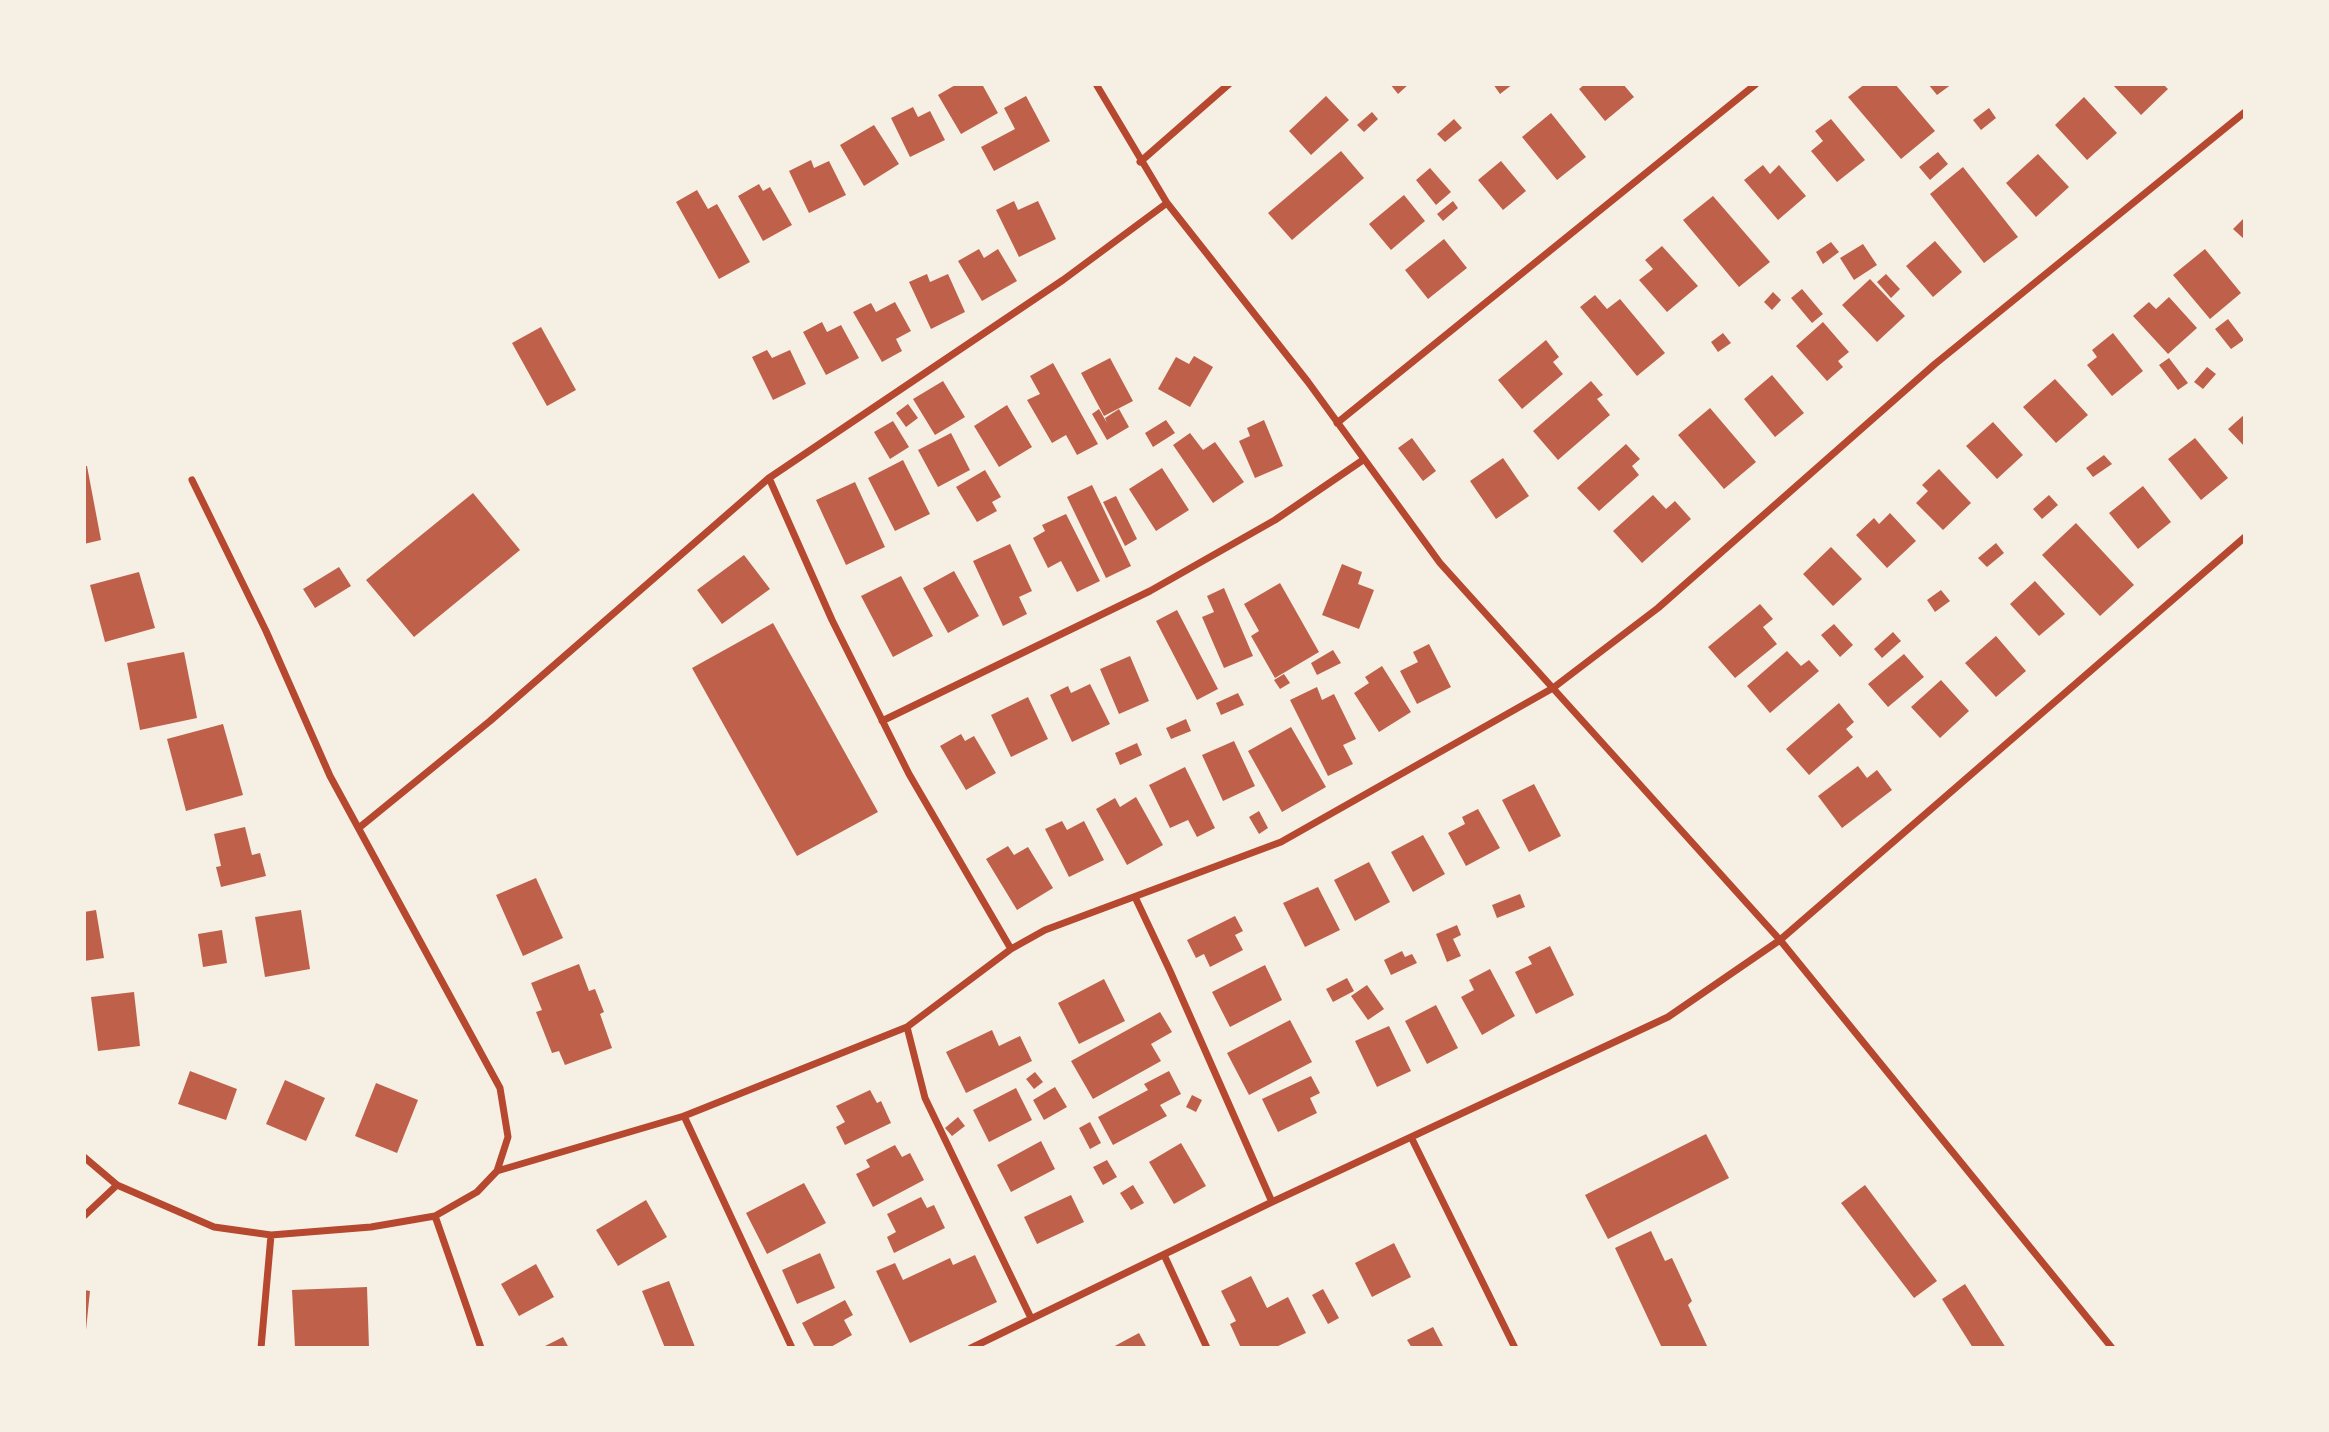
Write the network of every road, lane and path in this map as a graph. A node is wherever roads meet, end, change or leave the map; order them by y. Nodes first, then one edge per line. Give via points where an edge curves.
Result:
1 (1096, 84) edge
2 (1229, 84) edge
3 (1756, 84) edge
4 (2245, 112) edge
5 (1140, 162) junction
6 (1167, 203) junction
7 (1337, 423) junction
8 (1363, 460) junction
9 (769, 478) junction
10 (192, 480) dead end
11 (2242, 539) edge
12 (2245, 550) edge
13 (1553, 688) junction
14 (882, 721) junction
15 (359, 827) junction
16 (1135, 897) junction
17 (1780, 940) junction
18 (1011, 949) junction
19 (907, 1027) junction
20 (684, 1116) junction
21 (1412, 1139) junction
22 (84, 1157) edge
23 (497, 1171) junction
24 (117, 1185) junction
25 (1272, 1202) junction
26 (84, 1216) edge
27 (435, 1216) junction
28 (271, 1236) junction
29 (1165, 1257) junction
30 (1031, 1318) junction
31 (261, 1348) edge
32 (481, 1348) edge
33 (792, 1348) edge
34 (971, 1348) edge
35 (1207, 1348) edge
36 (1515, 1348) edge
37 (2112, 1348) edge

1 - 5 street
2 - 5 street
3 - 7 street
4 - 13 street via 1935,364 1658,608
5 - 6 street
6 - 7 street
6 - 9 street via 1063,281
7 - 8 street
8 - 13 street via 1440,563
8 - 14 street via 1275,520 1150,591
9 - 14 street
9 - 15 street via 500,712
10 - 15 street via 330,776
11 - 12 street
11 - 17 street
13 - 16 street via 1281,842
13 - 17 street
14 - 18 street
15 - 23 street via 500,1088 508,1137
16 - 18 street via 1076,917
16 - 25 street
17 - 21 street via 1668,1017
17 - 37 street
18 - 19 street
19 - 20 street
19 - 30 street via 925,1098
20 - 23 street
20 - 33 street
21 - 25 street
21 - 36 street
22 - 24 street
23 - 27 street via 477,1192
24 - 26 street
24 - 28 street via 214,1227
25 - 29 street
27 - 28 street
27 - 32 street
28 - 31 street
29 - 30 street
29 - 35 street
30 - 34 street

